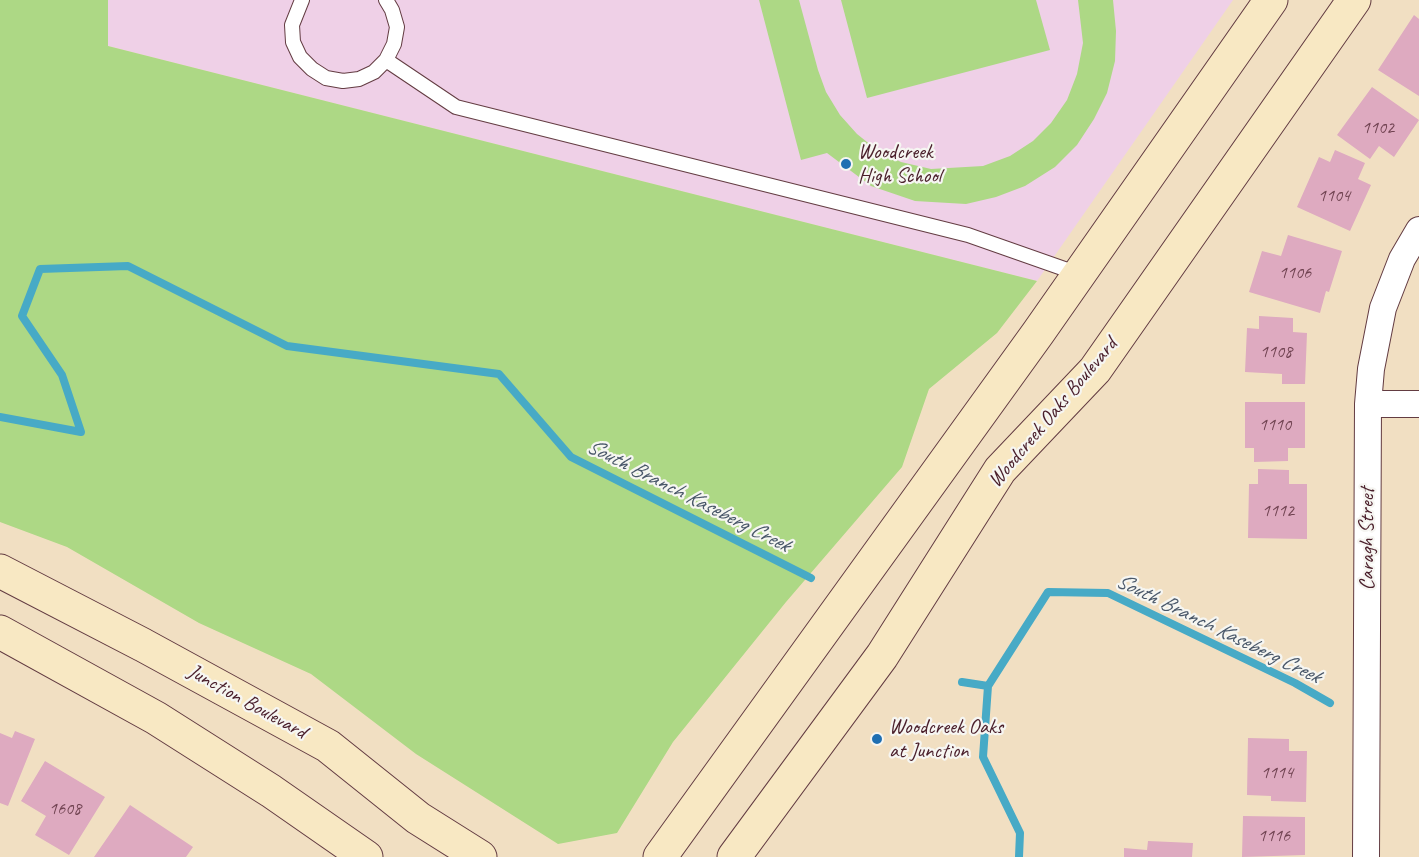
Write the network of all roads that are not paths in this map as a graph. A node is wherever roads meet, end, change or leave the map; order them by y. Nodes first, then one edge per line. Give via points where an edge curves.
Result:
1 (302, 0) edge
2 (386, 0) edge
3 (1271, 0) edge
4 (1354, 0) edge
5 (386, 60) junction
6 (1419, 230) edge
7 (1079, 274) junction
8 (1368, 404) junction
9 (1419, 404) edge
10 (0, 571) edge
11 (0, 632) edge
12 (683, 824) junction
13 (366, 857) edge
14 (480, 857) edge
15 (642, 857) edge
16 (660, 857) edge
17 (734, 857) edge
18 (1366, 857) edge

1 - 5 lane via 292,25 293,42 312,69 326,78 343,81 374,72
2 - 5 lane via 393,10 396,27 394,44
3 - 7 main road
4 - 17 main road, Woodcreek Oaks Boulevard via 1095,370 1000,470 882,656
5 - 7 lane via 456,107 968,235
6 - 8 street, Caragh Street via 1402,259 1383,308
7 - 12 main road
8 - 9 street
8 - 18 street, Caragh Street
10 - 14 main road, Junction Boulevard via 328,746 418,818
11 - 13 main road via 156,718
12 - 15 main road
12 - 16 main road

